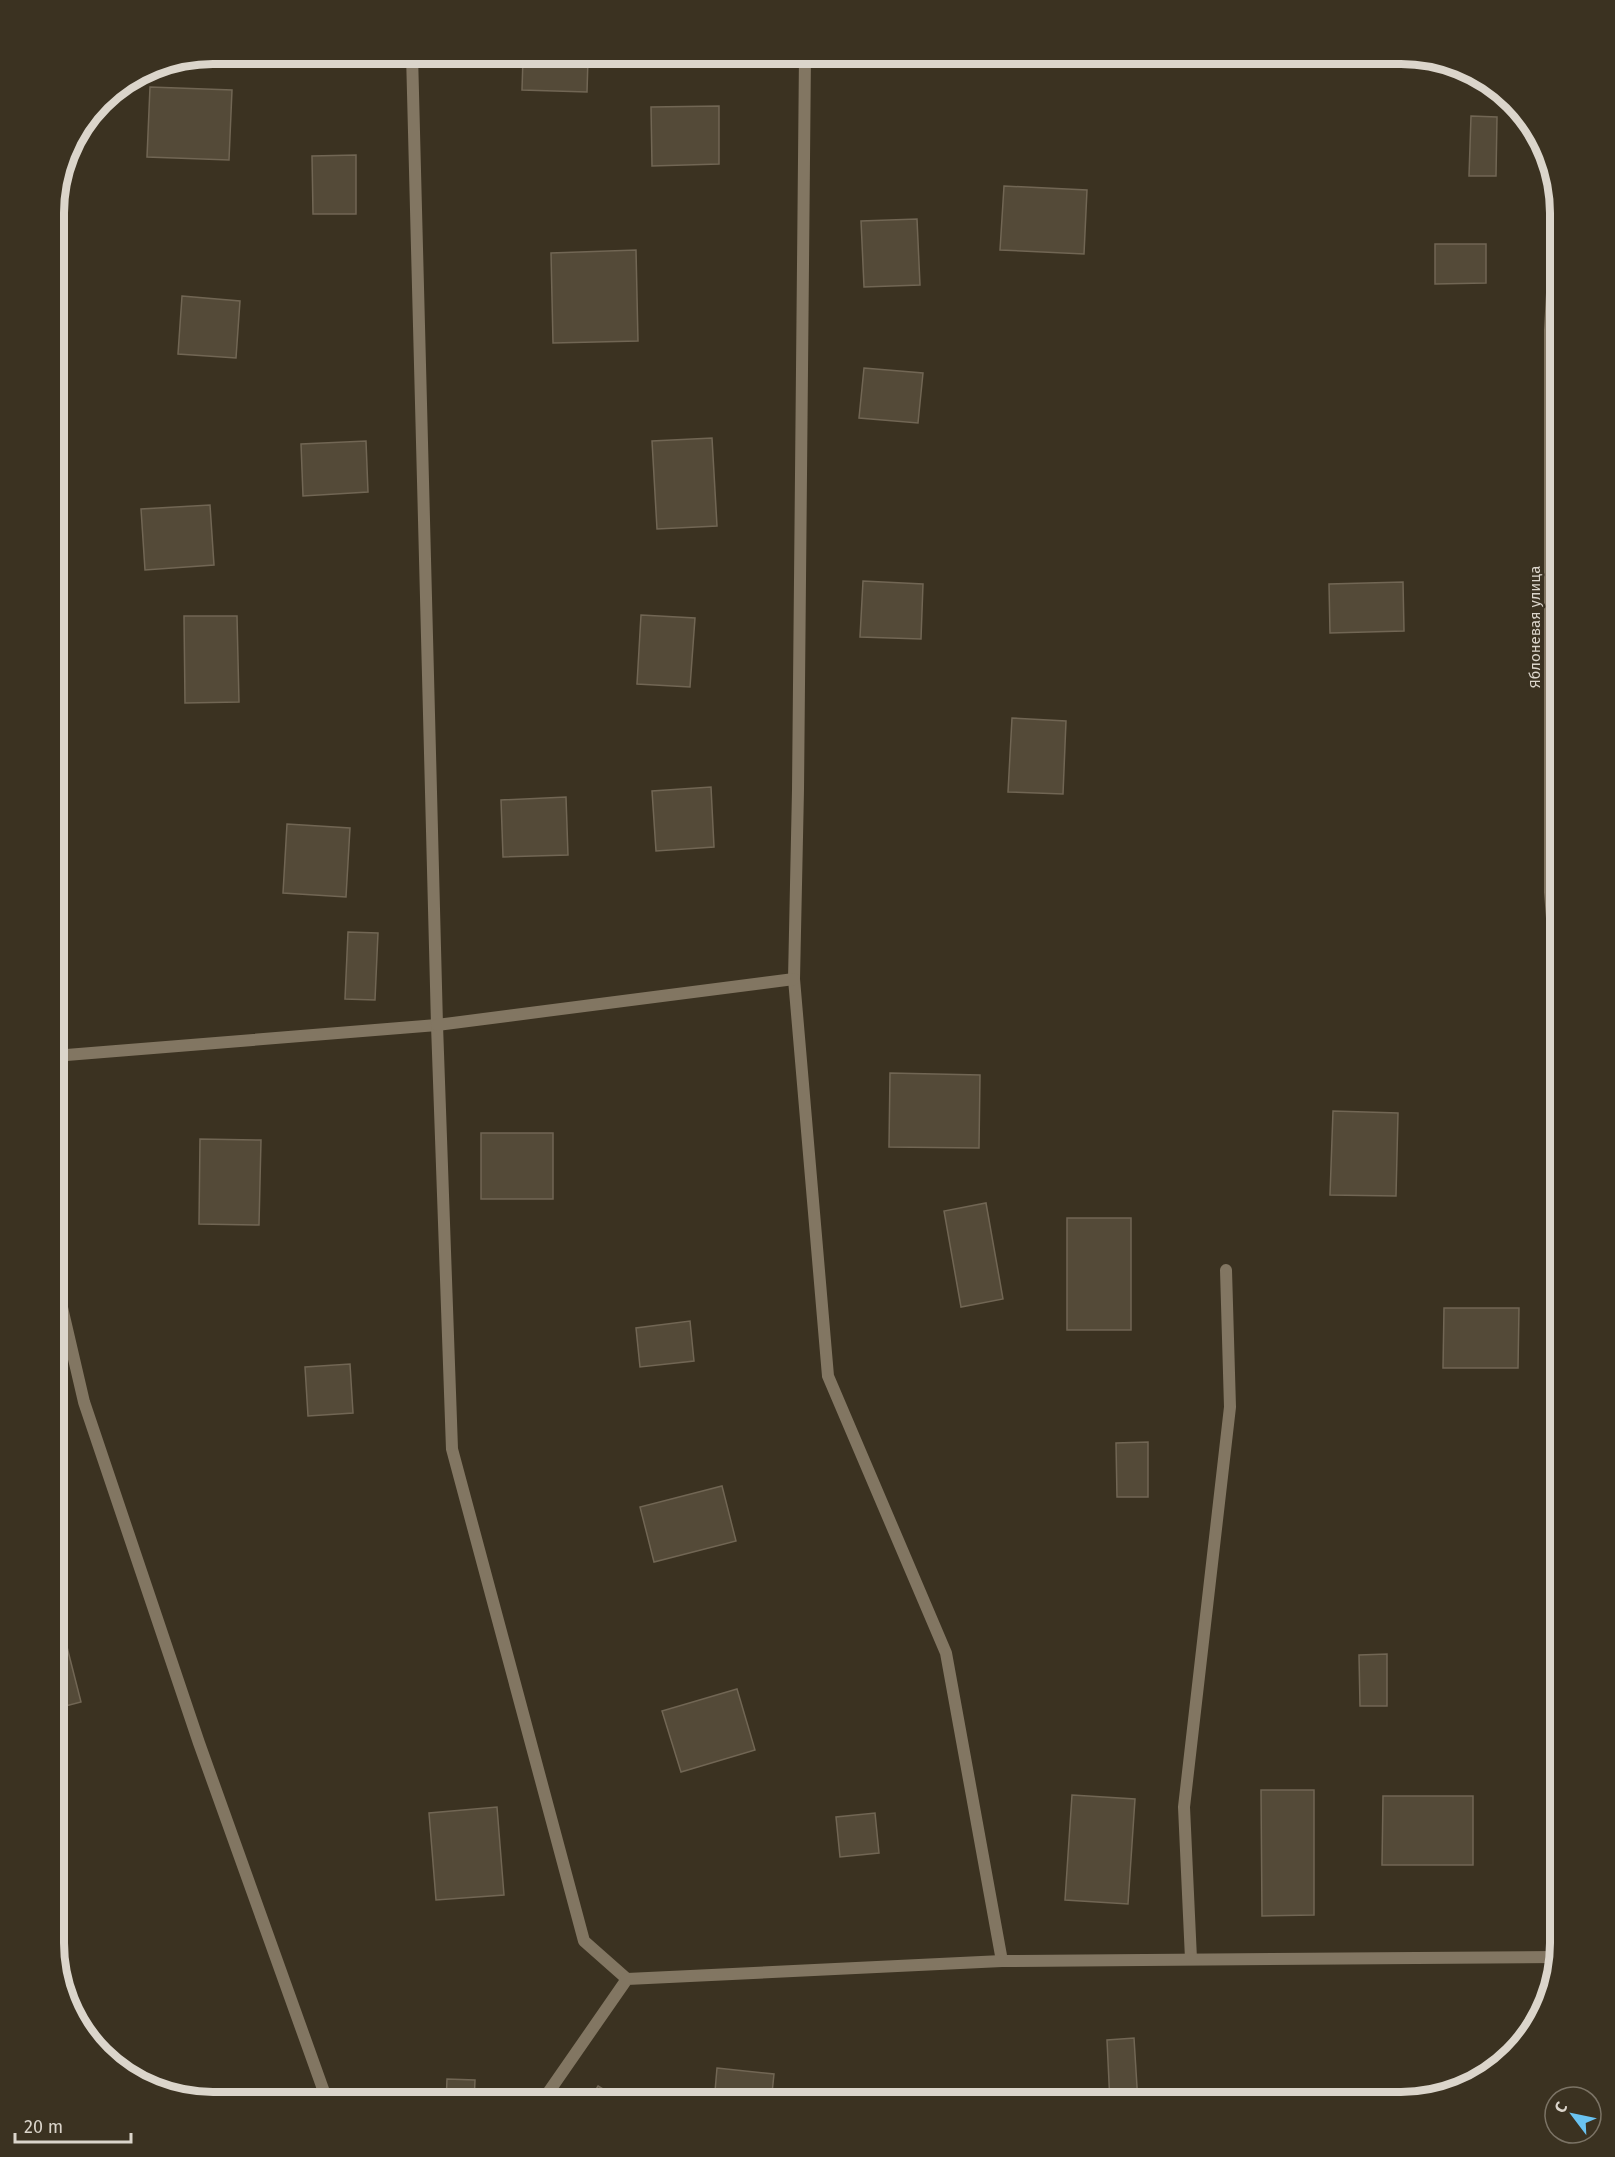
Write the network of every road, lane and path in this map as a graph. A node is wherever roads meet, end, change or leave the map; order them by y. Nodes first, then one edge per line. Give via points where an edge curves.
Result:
1 (412, 64) edge
2 (805, 64) edge
3 (1550, 330) edge
4 (1550, 892) edge
5 (794, 979) junction
6 (437, 1025) junction
7 (65, 1055) edge
8 (1226, 1270) dead end
9 (64, 1318) edge
10 (1549, 1957) edge
11 (1191, 1959) junction
12 (1002, 1960) junction
13 (627, 1978) junction
14 (324, 2092) edge
15 (549, 2092) edge

1 - 6 street
2 - 5 street
3 - 4 street, Яблоневая улица
5 - 6 street
5 - 12 street via 828,1376 946,1653
6 - 7 street
6 - 13 street via 452,1449 584,1941
8 - 11 street via 1230,1407 1184,1807
9 - 14 street via 84,1402 199,1743
10 - 11 street
11 - 12 street
12 - 13 street
13 - 15 street

